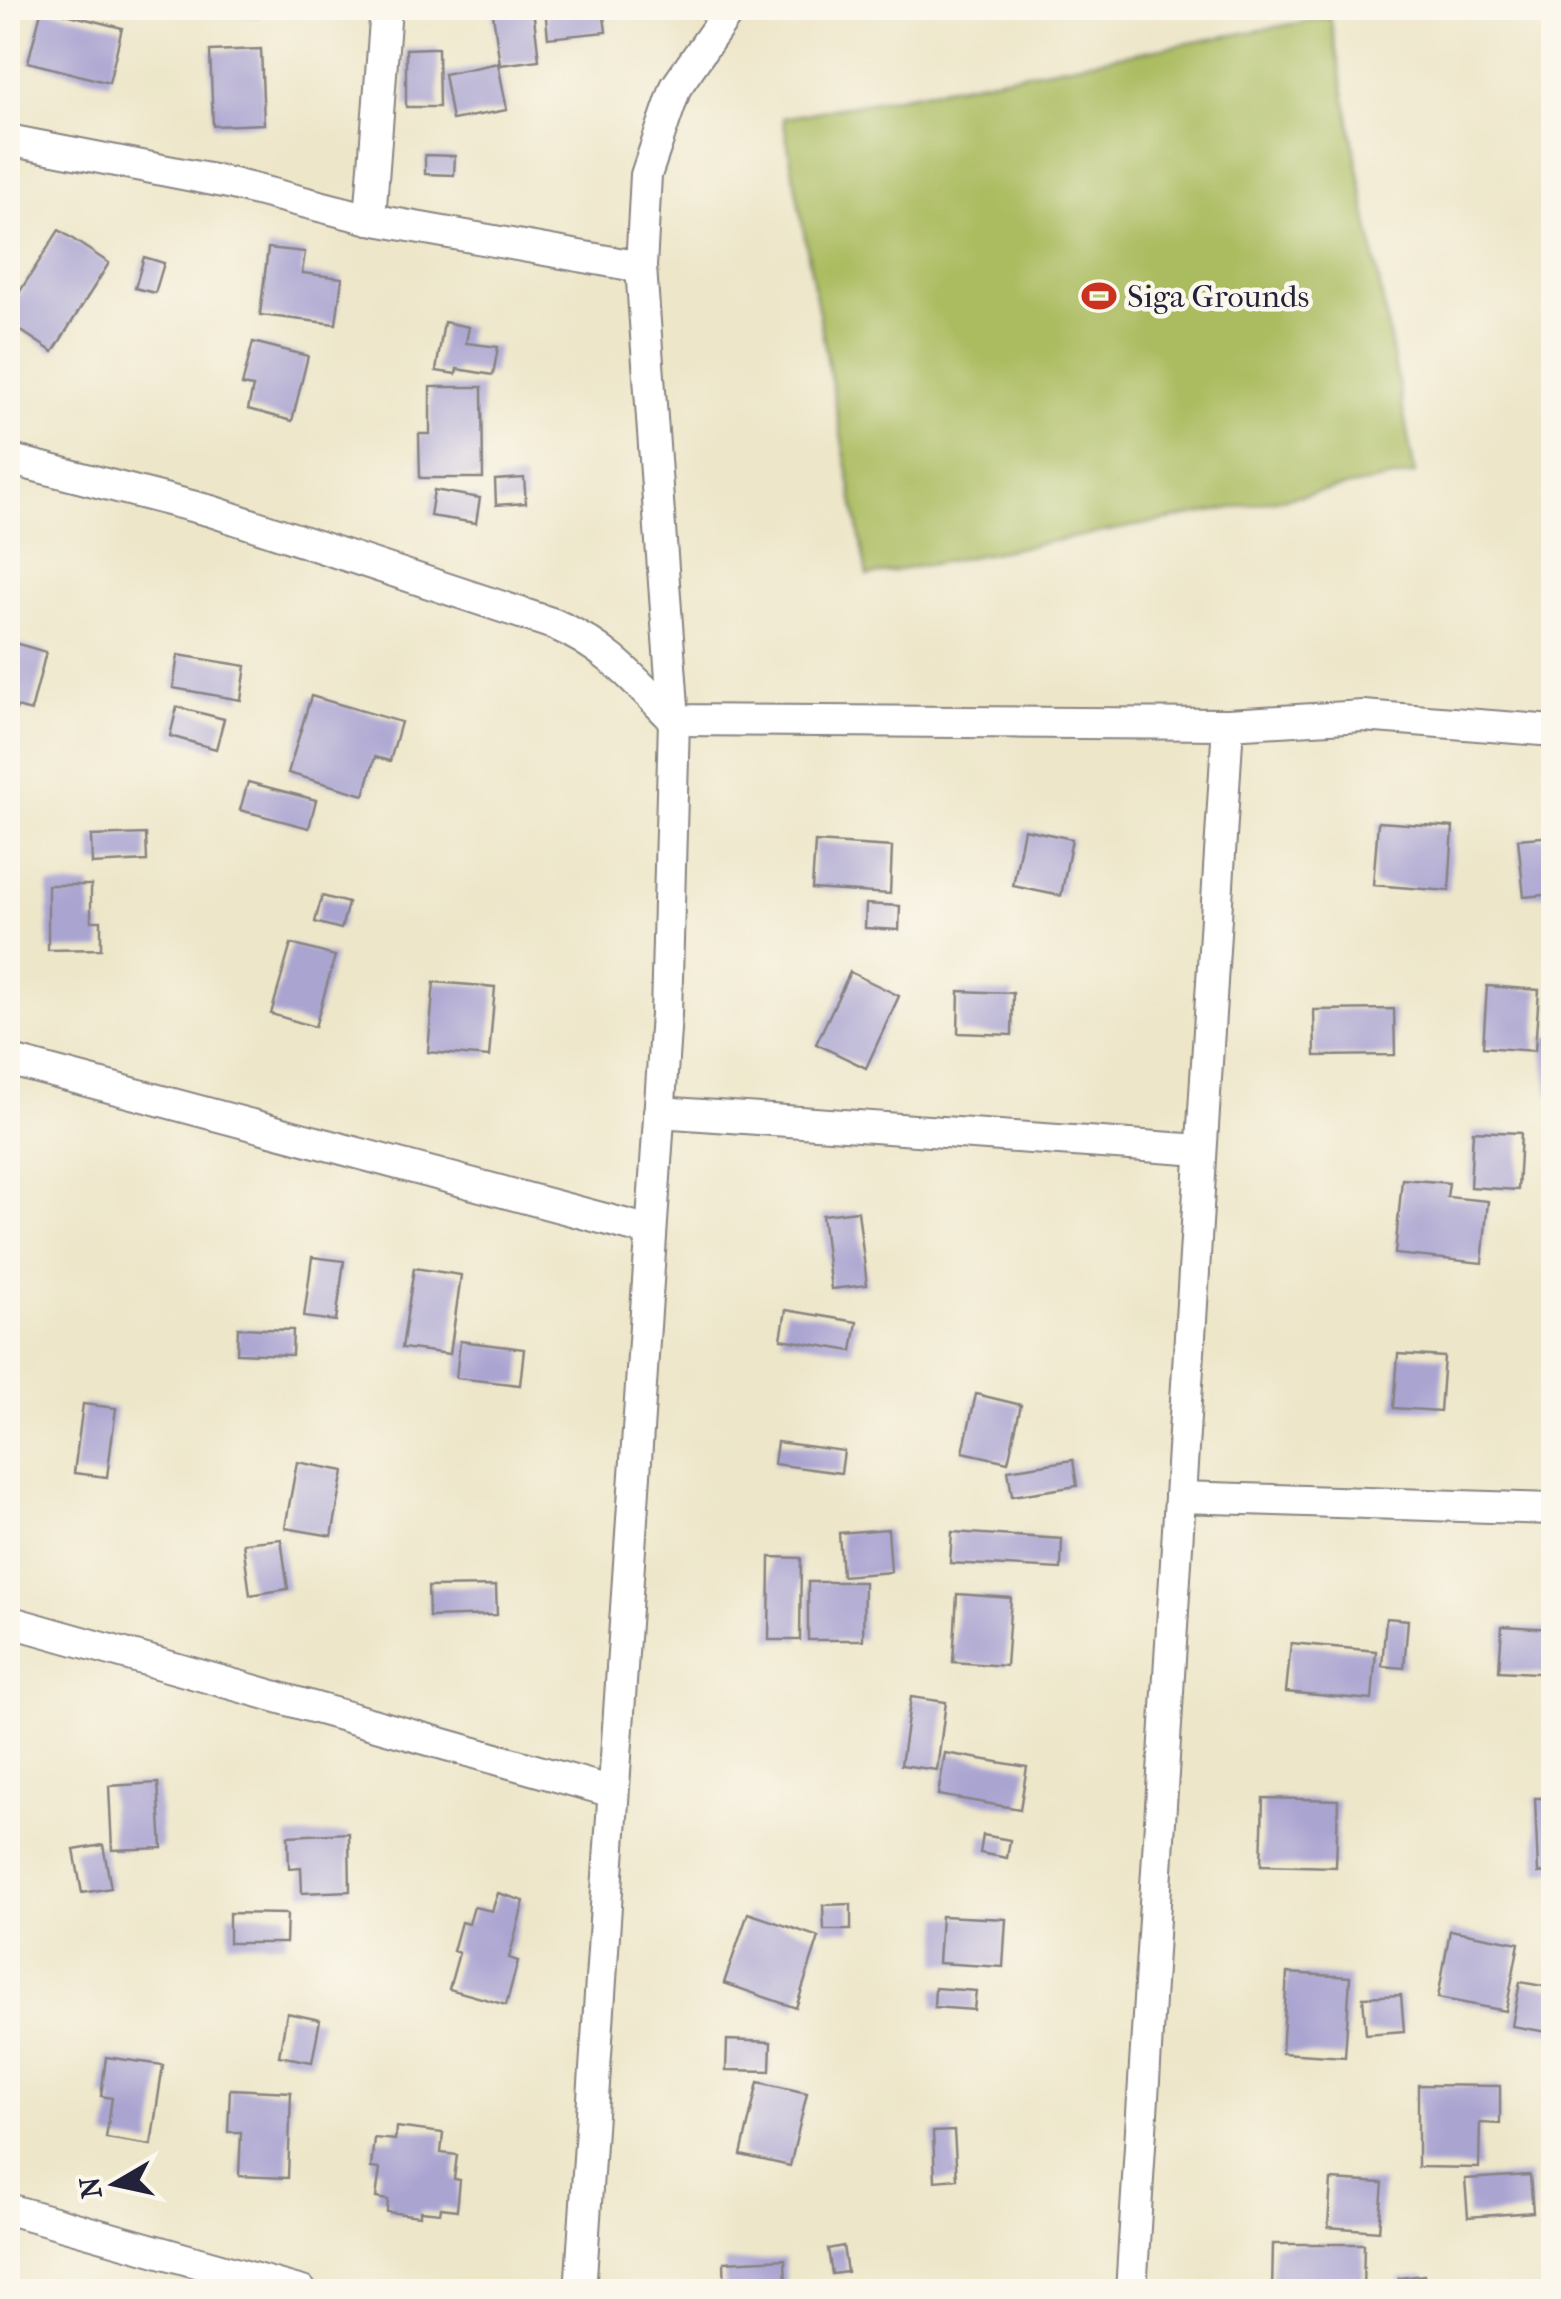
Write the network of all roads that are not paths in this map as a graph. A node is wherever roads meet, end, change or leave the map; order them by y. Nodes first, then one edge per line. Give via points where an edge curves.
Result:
1 (386, 8) edge
2 (731, 8) edge
3 (8, 140) edge
4 (370, 218) junction
5 (641, 268) junction
6 (8, 459) edge
7 (674, 720) junction
8 (1228, 724) junction
9 (1554, 731) edge
10 (8, 1060) edge
11 (659, 1112) junction
12 (1201, 1150) junction
13 (650, 1231) junction
14 (1180, 1497) junction
15 (1554, 1509) edge
16 (8, 1621) edge
17 (613, 1792) junction
18 (8, 2208) edge
19 (302, 2292) edge
20 (580, 2292) edge
21 (1132, 2292) edge

1 - 4 street
2 - 5 street via 676,87 646,176
3 - 4 street
4 - 5 street
5 - 7 street
6 - 7 street via 211,511 554,624 613,657
7 - 8 street
7 - 11 street
8 - 9 street via 1363,716
8 - 12 street
10 - 13 street
11 - 12 street
11 - 13 street
12 - 14 street
13 - 17 street
14 - 15 street
14 - 21 street
16 - 17 street
17 - 20 street
18 - 19 street

